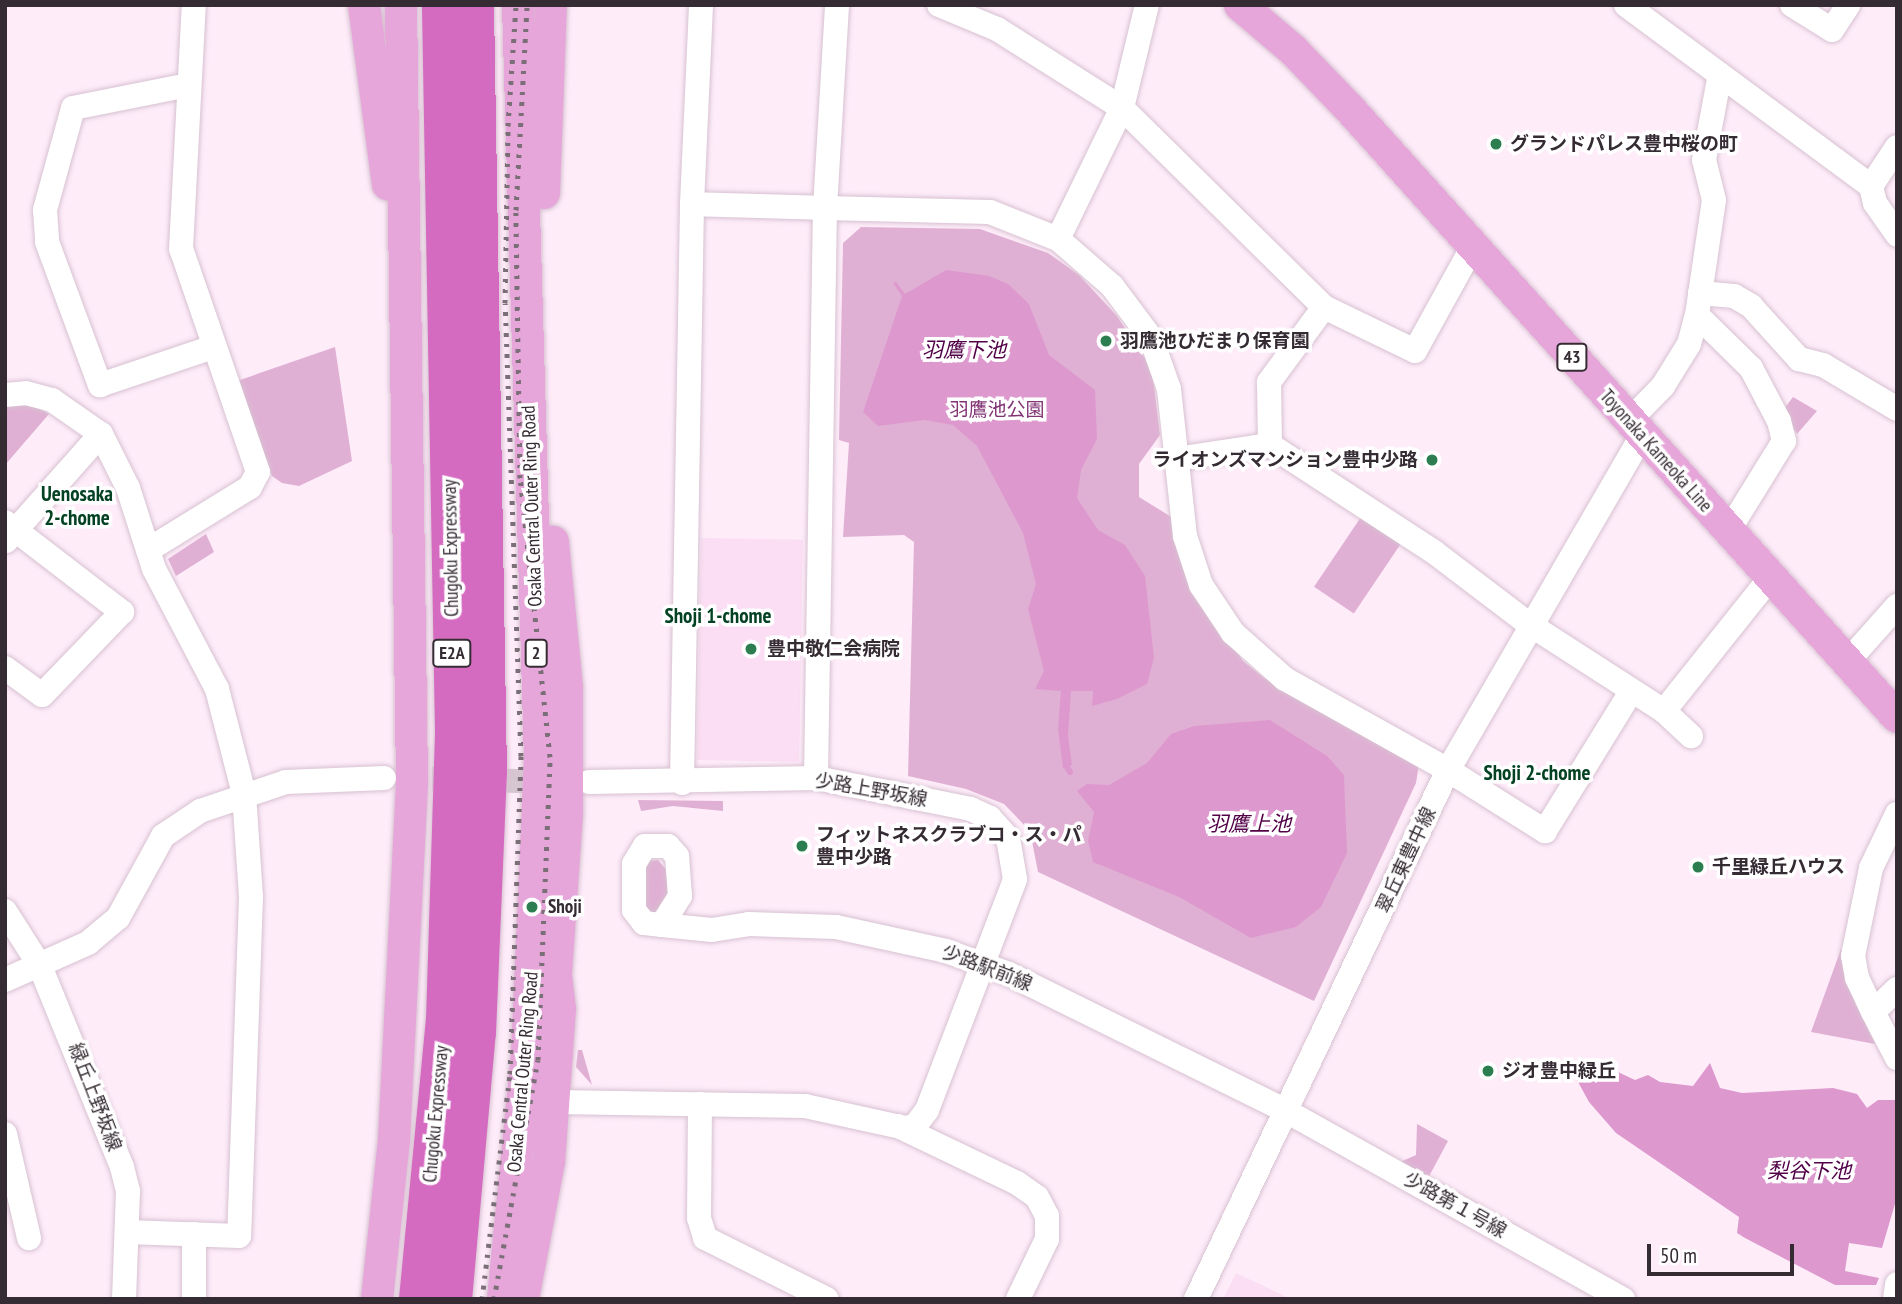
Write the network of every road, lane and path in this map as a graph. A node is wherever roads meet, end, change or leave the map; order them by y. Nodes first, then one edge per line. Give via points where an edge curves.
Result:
1 (194, 5) edge
2 (364, 5) edge
3 (401, 5) edge
4 (440, 5) edge
5 (475, 5) edge
6 (518, 5) edge
7 (551, 5) edge
8 (701, 5) edge
9 (837, 5) edge
10 (939, 5) edge
11 (1147, 5) edge
12 (1240, 5) edge
13 (1792, 5) edge
14 (1848, 5) edge
15 (1633, 7) edge
16 (1720, 74) junction
17 (188, 85) junction
18 (1122, 108) junction
19 (1897, 147) edge
20 (1871, 186) junction
21 (692, 204) junction
22 (825, 208) junction
23 (1897, 235) edge
24 (1058, 239) junction
25 (1474, 246) junction
26 (1699, 304) junction
27 (1324, 307) junction
28 (408, 341) junction
29 (213, 347) junction
30 (528, 382) junction
31 (5, 395) edge
32 (1897, 409) edge
33 (1636, 429) junction
34 (92, 444) dead end
35 (1270, 444) junction
36 (530, 449) junction
37 (1176, 459) junction
38 (1728, 530) junction
39 (9, 531) edge
40 (148, 550) junction
41 (1771, 577) junction
42 (1897, 606) edge
43 (1530, 625) junction
44 (1848, 661) junction
45 (5, 668) edge
46 (1631, 692) junction
47 (1664, 711) junction
48 (1897, 717) edge
49 (1691, 736) dead end
50 (1448, 770) junction
51 (384, 778) tunnel mouth
52 (816, 778) junction
53 (589, 782) dead end
54 (682, 783) junction
55 (244, 794) junction
56 (1897, 814) edge
57 (680, 896) junction
58 (5, 911) edge
59 (749, 924) junction
60 (662, 925) junction
61 (983, 964) junction
62 (40, 966) junction
63 (5, 980) edge
64 (1897, 989) edge
65 (1873, 1012) junction
66 (1897, 1058) edge
67 (555, 1102) junction
68 (700, 1104) junction
69 (1287, 1112) junction
70 (898, 1126) junction
71 (5, 1134) edge
72 (127, 1232) junction
73 (194, 1234) junction
74 (29, 1238) dead end
75 (1897, 1284) edge
76 (124, 1299) edge
77 (194, 1299) edge
78 (377, 1299) edge
79 (417, 1299) edge
80 (453, 1299) edge
81 (503, 1299) edge
82 (523, 1299) edge
83 (827, 1299) edge
84 (1018, 1299) edge
85 (1196, 1299) edge
86 (1623, 1299) edge
87 (1895, 1299) edge

1 - 17 street
2 - 28 main road
3 - 28 main road
4 - 79 highway, Chugoku Expressway / E2A via 453,730 444,1020
5 - 80 highway, Chugoku Expressway / E2A via 488,774 477,1032
6 - 30 main road, Osaka Central Outer Ring Road / 2
7 - 30 main road via 541,277
8 - 21 street
9 - 22 street
10 - 18 street via 997,29
11 - 18 street
12 - 25 main road, Toyonaka Kameoka Line / 43 via 1293,50
13 - 14 street via 1832,30
15 - 16 street
16 - 20 street
16 - 26 street, 翠丘東豊中線 via 1704,160 1714,201
17 - 29 street via 181,249
17 - 29 street via 73,108 45,210 47,242 100,385
18 - 24 street
18 - 27 street
19 - 20 street
20 - 23 street via 1875,203
21 - 22 street
21 - 54 street
22 - 24 street via 990,212
22 - 52 street
24 - 37 street via 1112,286 1151,338 1169,389
25 - 27 street via 1415,351
25 - 33 main road, Toyonaka Kameoka Line / 43
26 - 32 street via 1734,296 1751,306 1799,359 1823,365
26 - 33 street, 翠丘東豊中線 via 1689,344
26 - 38 street via 1751,368 1779,421 1784,441
27 - 35 street via 1269,382
28 - 78 main road via 410,844 394,1139
29 - 40 street via 258,472 250,487
30 - 36 main road, Osaka Central Outer Ring Road / 2
31 - 40 street via 26,393 52,400 101,434 128,488
33 - 38 main road, Toyonaka Kameoka Line / 43
33 - 43 street, 翠丘東豊中線
34 - 39 street
35 - 37 street
35 - 43 street via 1434,552
36 - 67 main road via 551,520 567,688
36 - 81 main road, Osaka Central Outer Ring Road / 2 via 540,760 527,1055
37 - 50 street via 1185,536 1196,573 1233,633 1285,679
38 - 41 main road, Toyonaka Kameoka Line / 43
39 - 45 street via 121,612 42,695
40 - 55 street via 217,689
41 - 44 main road, Toyonaka Kameoka Line / 43
41 - 47 street
42 - 44 street
43 - 46 street
43 - 50 street, 翠丘東豊中線
44 - 48 main road, Toyonaka Kameoka Line / 43
46 - 47 street
46 - 50 street via 1545,831
47 - 49 street
50 - 69 street, 翠丘東豊中線
51 - 55 street via 301,780
52 - 54 street, 少路上野坂線
52 - 61 street, 少路上野坂線 via 971,809 1001,827 1013,849 1015,879
53 - 54 street, 少路上野坂線
55 - 62 street via 200,811 163,836 118,918 88,943
55 - 73 street via 251,897 239,1236
56 - 65 street via 1875,856 1853,956 1857,978
57 - 59 street via 693,915
57 - 60 street
57 - 60 street, 少路駅前線 via 676,852 663,845 645,846 635,864 634,910 644,923
58 - 62 street, 緑丘上野坂線
59 - 60 street, 少路駅前線 via 733,929
59 - 61 street, 少路駅前線 via 865,931
61 - 69 street, 少路駅前線
61 - 70 street, 少路上野坂線 via 923,1117 915,1126
62 - 63 street
62 - 72 street, 緑丘上野坂線 via 122,1167 128,1191
64 - 65 street
65 - 66 street
67 - 68 street
67 - 82 main road via 549,1162
68 - 70 street via 805,1106
68 - 83 street via 699,1218 705,1238
69 - 85 street, 翠丘東豊中線
69 - 86 street, 少路第１号線
70 - 84 street via 1037,1197 1047,1216 1047,1239
71 - 74 street
72 - 73 street
72 - 76 street, 緑丘上野坂線
73 - 77 street
75 - 87 street

